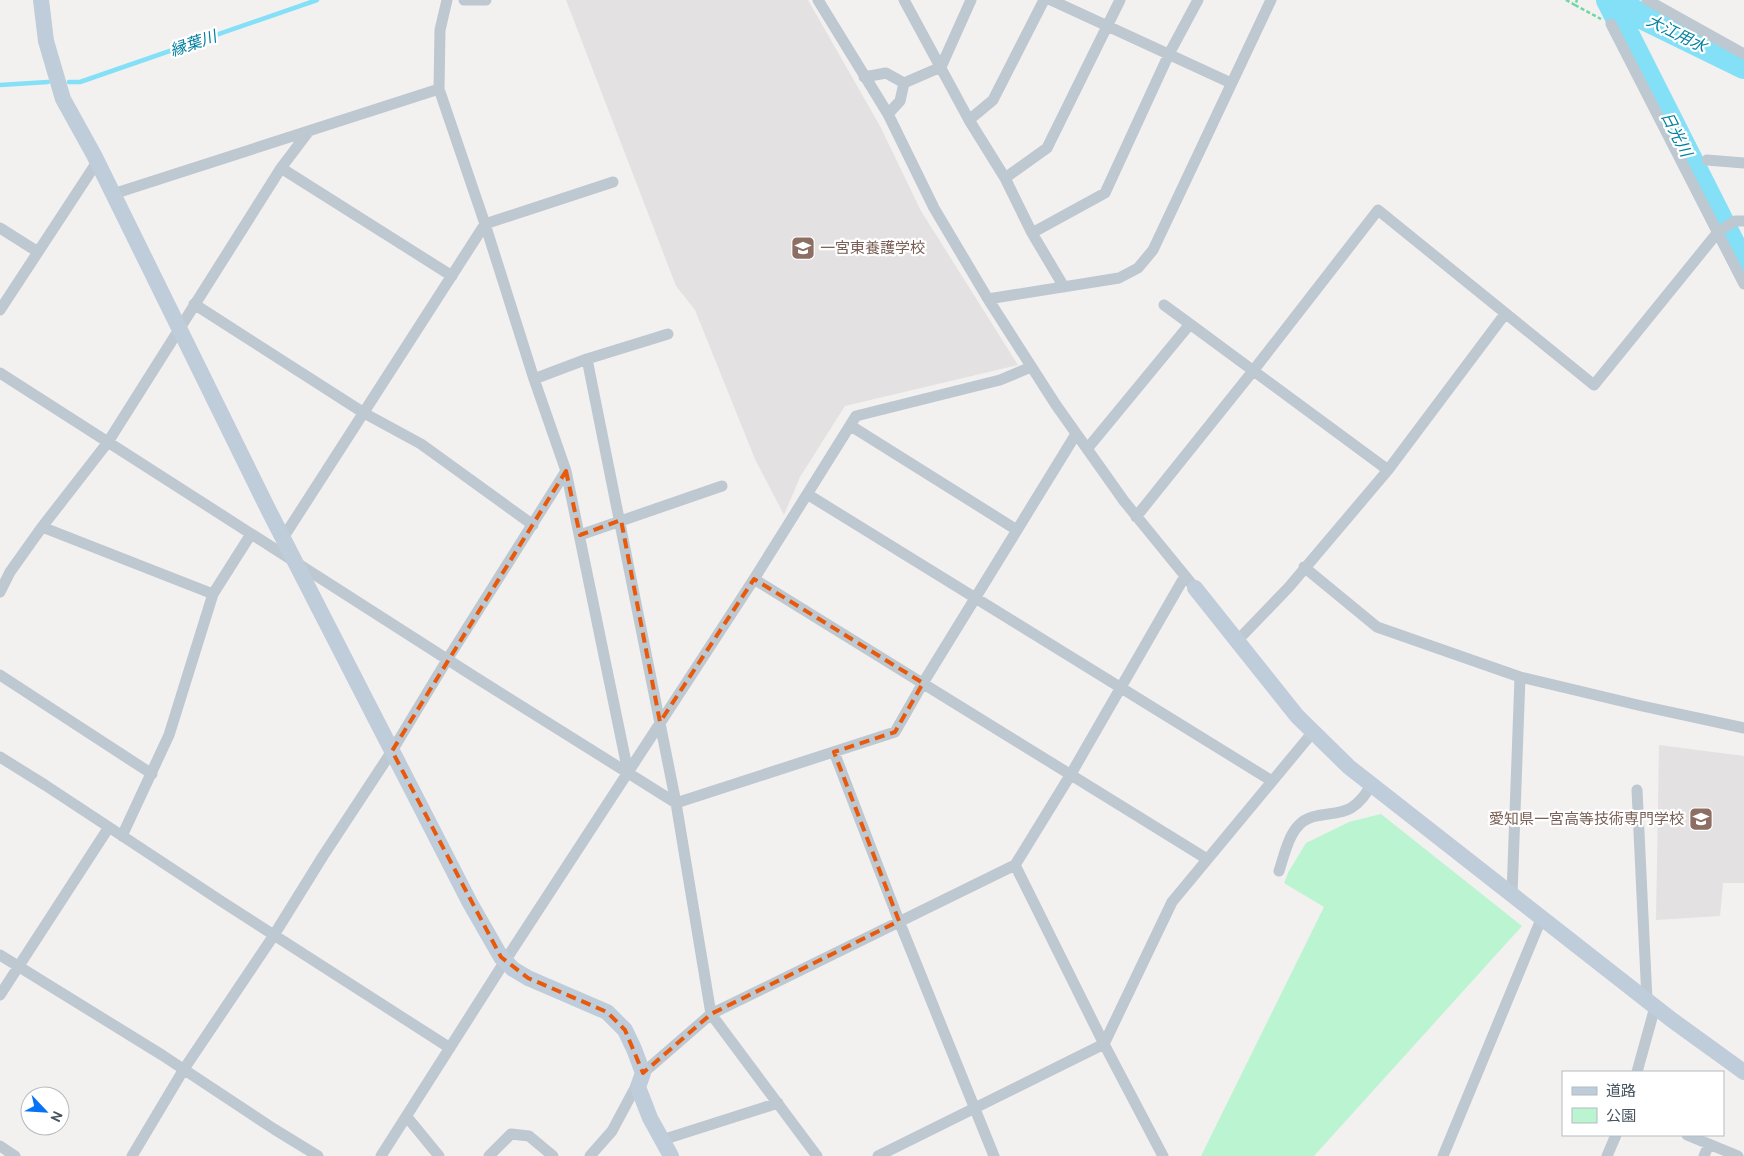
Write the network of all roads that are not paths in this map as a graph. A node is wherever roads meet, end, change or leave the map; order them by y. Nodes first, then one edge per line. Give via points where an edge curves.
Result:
1 (41, 0) edge
2 (447, 0) edge
3 (464, 0) edge
4 (486, 0) edge
5 (818, 0) edge
6 (904, 0) edge
7 (971, 0) edge
8 (1044, 0) edge
9 (1051, 0) edge
10 (1120, 0) edge
11 (1198, 0) edge
12 (1271, 0) edge
13 (1647, 0) edge
14 (1611, 24) road end
15 (1107, 26) junction
16 (1169, 54) junction
17 (1744, 54) edge
18 (941, 67) junction
19 (864, 77) junction
20 (904, 83) junction
21 (1231, 83) junction
22 (439, 89) junction
23 (888, 114) junction
24 (968, 120) junction
25 (309, 131) junction
26 (1707, 160) dead end
27 (97, 162) junction
28 (1744, 162) edge
29 (281, 168) junction
30 (1005, 178) junction
31 (613, 182) dead end
32 (112, 194) junction
33 (1744, 221) edge
34 (486, 224) junction
35 (0, 228) edge
36 (1718, 232) junction
37 (1032, 233) junction
38 (38, 252) junction
39 (452, 276) junction
40 (1744, 284) edge
41 (1064, 287) junction
42 (988, 299) junction
43 (194, 304) junction
44 (1164, 305) dead end
45 (0, 310) edge
46 (1505, 314) junction
47 (1190, 324) junction
48 (179, 329) junction
49 (668, 334) dead end
50 (588, 359) junction
51 (1031, 367) junction
52 (1253, 371) junction
53 (0, 373) edge
54 (534, 379) junction
55 (364, 413) junction
56 (851, 426) junction
57 (1076, 434) junction
58 (108, 442) junction
59 (1087, 450) junction
60 (1388, 470) junction
61 (566, 471) junction
62 (722, 486) dead end
63 (807, 494) junction
64 (1136, 516) junction
65 (621, 520) junction
66 (532, 526) junction
67 (42, 527) junction
68 (1017, 530) junction
69 (251, 534) junction
70 (580, 534) junction
71 (284, 538) junction
72 (296, 563) junction
73 (0, 566) edge
74 (1304, 568) junction
75 (10, 572) junction
76 (754, 579) junction
77 (1190, 582) junction
78 (0, 592) edge
79 (213, 594) junction
80 (974, 598) junction
81 (1237, 641) junction
82 (447, 660) junction
83 (0, 675) edge
84 (1520, 677) junction
85 (923, 683) junction
86 (1121, 689) junction
87 (660, 722) junction
88 (1744, 728) edge
89 (1313, 732) junction
90 (392, 751) junction
91 (834, 752) junction
92 (0, 757) edge
93 (628, 772) junction
94 (152, 774) junction
95 (1071, 774) junction
96 (1272, 781) junction
97 (1372, 784) junction
98 (1637, 790) dead end
99 (676, 803) junction
100 (109, 827) junction
101 (122, 836) junction
102 (1207, 859) junction
103 (1015, 865) junction
104 (1279, 872) dead end
105 (1512, 894) junction
106 (1542, 917) junction
107 (899, 921) junction
108 (274, 935) junction
109 (0, 955) edge
110 (505, 961) junction
111 (18, 966) junction
112 (0, 995) edge
113 (1651, 1003) junction
114 (711, 1014) junction
115 (1104, 1044) junction
116 (450, 1048) junction
117 (184, 1069) junction
118 (1637, 1071) edge
119 (643, 1072) junction
120 (1744, 1072) edge
121 (778, 1103) junction
122 (975, 1108) junction
123 (407, 1117) junction
124 (1616, 1136) edge
125 (1689, 1136) edge
126 (1708, 1144) junction
127 (0, 1146) edge
128 (668, 1152) edge
129 (1448, 1154) edge
130 (15, 1156) edge
131 (132, 1156) edge
132 (318, 1156) edge
133 (381, 1156) edge
134 (439, 1156) edge
135 (489, 1156) edge
136 (553, 1156) edge
137 (590, 1156) edge
138 (817, 1156) edge
139 (878, 1156) edge
140 (994, 1156) edge
141 (1163, 1156) edge
142 (1607, 1156) edge
143 (1704, 1156) edge
144 (1738, 1156) edge

1 - 27 street via 46,41 63,99
2 - 22 street via 440,30
3 - 4 street
5 - 19 street
6 - 18 street
7 - 18 street
8 - 24 street via 993,100
9 - 15 street
10 - 15 street
11 - 16 street
12 - 21 street
13 - 17 street
14 - 36 street
15 - 16 street
15 - 30 street via 1047,148
16 - 21 street
16 - 37 street via 1105,193
18 - 20 street
18 - 24 street
19 - 20 street via 886,73
19 - 23 street
20 - 23 street via 900,101
21 - 41 street via 1153,250 1138,268 1119,278
22 - 25 street
22 - 34 street
23 - 42 street via 934,208
24 - 30 street
25 - 29 street
25 - 32 street
26 - 28 street
27 - 32 street
27 - 38 street
29 - 39 street
29 - 43 street
30 - 37 street
31 - 34 street
32 - 48 street
33 - 36 street via 1735,221
34 - 39 street
34 - 54 street
35 - 38 street
36 - 40 street
36 - 46 street via 1594,385
37 - 41 street
38 - 45 street
39 - 55 street
41 - 42 street
42 - 51 street
43 - 48 street
43 - 55 street
44 - 47 street
46 - 52 street via 1378,210
46 - 60 street
47 - 52 street
47 - 59 street
48 - 58 street
48 - 71 street
49 - 50 street
50 - 54 street
50 - 65 street
51 - 56 street via 1000,380 856,416
51 - 57 street
52 - 60 street
52 - 64 street
53 - 58 street
54 - 61 street
55 - 66 street via 422,444
55 - 71 street
56 - 63 street
56 - 68 street
57 - 59 street
57 - 68 street
58 - 67 street
58 - 69 street
59 - 64 street
60 - 74 street
61 - 66 street
61 - 70 street
62 - 65 street
63 - 76 street
63 - 80 street
64 - 77 street
65 - 70 street
65 - 87 street
66 - 82 street
67 - 75 street
67 - 79 street
68 - 80 street
69 - 72 street
69 - 79 street
70 - 93 street
71 - 72 street
72 - 82 street
72 - 90 street
73 - 75 street
74 - 81 street
74 - 84 street via 1377,627
75 - 78 street
76 - 85 street
76 - 87 street
77 - 81 street
77 - 86 street
79 - 94 street via 169,735
80 - 85 street
80 - 86 street
81 - 89 street
82 - 90 street
82 - 93 street
83 - 94 street
84 - 88 street
84 - 105 street
85 - 91 street via 895,732
85 - 95 street
86 - 95 street
86 - 96 street
87 - 93 street
87 - 99 street
89 - 96 street
89 - 97 street
90 - 108 street
90 - 110 street via 470,904
91 - 99 street
91 - 107 street
92 - 100 street
93 - 99 street
93 - 110 street
94 - 101 street
95 - 102 street
95 - 103 street
96 - 102 street
97 - 104 street via 1359,802 1349,809 1312,817 1300,824 1291,836
97 - 105 street
98 - 113 street
99 - 114 street
100 - 101 street
100 - 111 street
101 - 108 street
102 - 115 street via 1172,902
103 - 107 street
103 - 115 street
105 - 106 street
106 - 113 street
106 - 129 street
107 - 114 street
107 - 122 street
108 - 116 street
108 - 117 street
109 - 111 street
110 - 116 street
110 - 119 street via 528,978 607,1012 625,1030
111 - 112 street
111 - 117 street
113 - 118 street
113 - 120 street
114 - 119 street
114 - 121 street
115 - 122 street
115 - 141 street
116 - 123 street
117 - 131 street
117 - 132 street
119 - 128 street via 638,1087
119 - 137 street via 612,1131
121 - 128 street
121 - 138 street
122 - 139 street
122 - 140 street
123 - 133 street
123 - 134 street
124 - 142 street
125 - 126 street
126 - 143 street
126 - 144 street
127 - 130 street
135 - 136 street via 511,1134 530,1136

